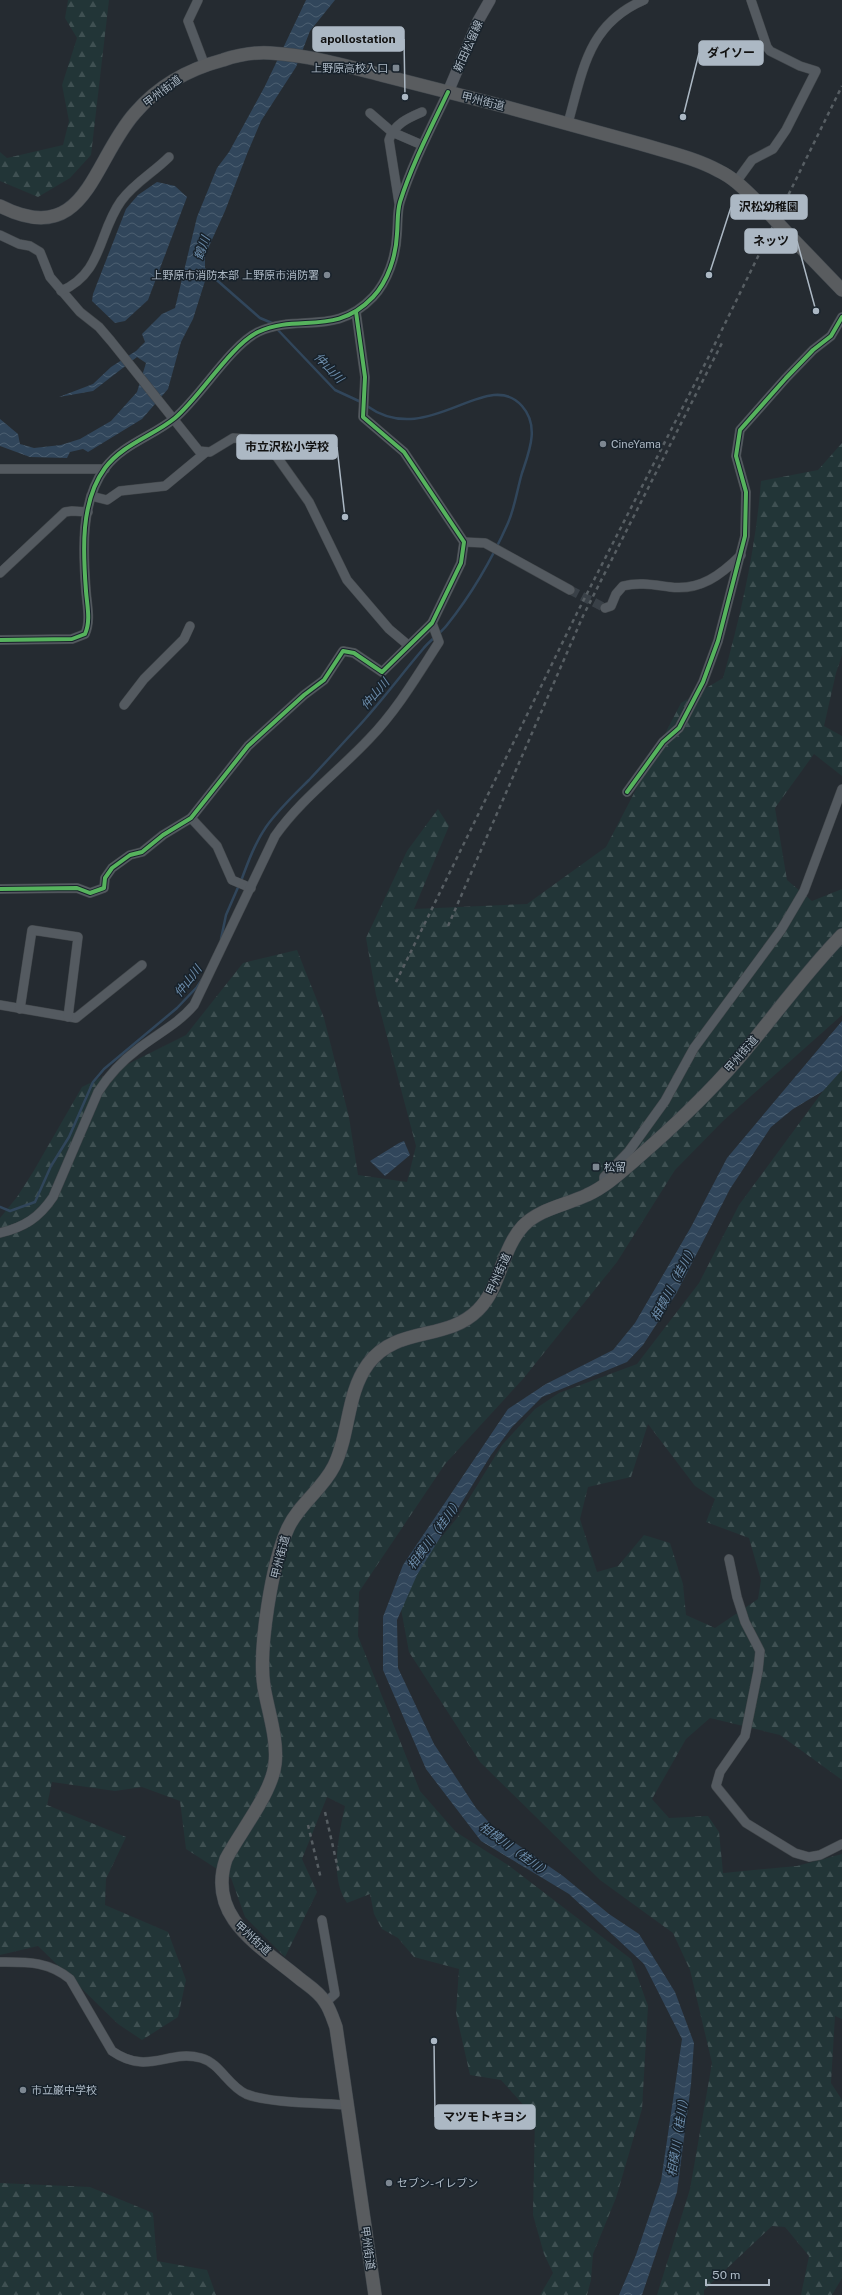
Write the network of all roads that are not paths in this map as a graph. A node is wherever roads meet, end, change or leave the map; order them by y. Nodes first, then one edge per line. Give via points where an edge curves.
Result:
1 (198, 0) edge
2 (490, 0) edge
3 (644, 0) edge
4 (751, 0) edge
5 (205, 66) junction
6 (448, 92) junction
7 (422, 112) dead end
8 (370, 113) dead end
9 (568, 123) junction
10 (392, 132) junction
11 (422, 145) junction
12 (169, 158) dead end
13 (736, 182) junction
14 (399, 203) junction
15 (0, 206) edge
16 (0, 235) edge
17 (842, 290) edge
18 (61, 291) junction
19 (356, 312) junction
20 (842, 317) edge
21 (174, 418) junction
22 (206, 452) junction
23 (0, 469) edge
24 (105, 469) junction
25 (91, 496) junction
26 (88, 512) junction
27 (464, 542) junction
28 (742, 554) junction
29 (0, 573) edge
30 (570, 590) tunnel mouth
31 (605, 608) dead end
32 (432, 623) junction
33 (190, 626) dead end
34 (0, 640) edge
35 (408, 645) junction
36 (124, 705) dead end
37 (842, 789) edge
38 (626, 792) dead end
39 (191, 818) junction
40 (0, 888) edge
41 (251, 888) junction
42 (842, 935) edge
43 (142, 965) dead end
44 (0, 1005) edge
45 (20, 1009) junction
46 (68, 1017) junction
47 (604, 1185) junction
48 (0, 1233) edge
49 (729, 1559) dead end
50 (842, 1844) edge
51 (322, 1920) dead end
52 (0, 1962) edge
53 (326, 2002) junction
54 (346, 2105) junction
55 (375, 2295) edge

1 - 5 street via 188,21
2 - 6 main road, 新田松留線 via 478,21
3 - 9 street via 617,14 595,39
4 - 13 street via 770,51 816,71 786,130 773,149 752,160
5 - 6 highway, 甲州街道 via 245,54 278,54 350,67
5 - 15 highway, 甲州街道 via 174,79 152,95 112,145 86,193 68,210 51,217 34,218
6 - 9 highway, 甲州街道
6 - 11 street
7 - 10 street via 399,124
8 - 10 street
9 - 13 highway, 甲州街道 via 689,158 720,171
10 - 11 street
10 - 14 street via 389,140
11 - 14 street
12 - 18 street via 142,179 126,196 108,225 92,267 73,286
13 - 17 highway, 甲州街道, bridge via 763,206
14 - 19 street via 397,243 390,270 383,285
16 - 18 street via 40,252 47,272
18 - 21 street via 111,341
19 - 21 street via 321,324 286,325 258,332 244,342
19 - 27 street via 365,377 363,417 404,452
20 - 28 street via 831,336 813,350 740,430 736,462 746,492 747,505
21 - 22 street via 199,451
21 - 24 street via 125,449
22 - 25 street via 165,486 120,491 107,500
22 - 35 street via 234,438 249,439 263,445 277,457 310,502 347,580 389,629
23 - 24 street
24 - 25 street
25 - 26 street
26 - 29 street via 65,512
26 - 34 street via 84,558 88,622 85,634 72,639
27 - 30 street via 485,544
27 - 32 street via 461,563
28 - 31 street via 716,577 692,586 623,586 611,606
28 - 38 street via 718,641 703,682 679,728 663,742
32 - 35 street
32 - 41 street via 439,642 387,719 369,740 287,819 270,845
33 - 36 street via 184,639 144,679
35 - 39 street via 382,672 354,653 342,651 324,680 248,746
37 - 47 street via 804,891 781,930 694,1048 665,1101 629,1151 604,1177
39 - 40 street via 142,852 130,855 112,868 105,878 104,888 90,893 76,888
39 - 41 street via 217,846 232,880
41 - 48 street via 194,1005 175,1024 138,1049 108,1077 98,1092 53,1198 42,1213 15,1230
42 - 47 highway, 甲州街道 via 710,1088 637,1158
43 - 46 street via 76,1018
44 - 45 street
45 - 46 street
45 - 46 street via 32,930 78,937
47 - 53 highway, 甲州街道 via 528,1221 513,1239 493,1290 469,1318 447,1329 402,1338 386,1347 368,1364 354,1394 339,1455 333,1468 324,1482 298,1510 284,1536 278,1554 262,1648 264,1684 275,1745 275,1763 268,1788 226,1859 221,1884 226,1908 237,1926
49 - 50 street via 745,1622 760,1651 745,1736 720,1772 716,1786 746,1823 794,1853 809,1856 820,1854
51 - 53 street via 335,1994
52 - 54 street via 37,1962 60,1971 70,1979 112,2051 122,2058 133,2062 147,2062 201,2058 212,2063 245,2093 259,2098
53 - 54 highway, 甲州街道 via 336,2027
54 - 55 highway, 甲州街道

